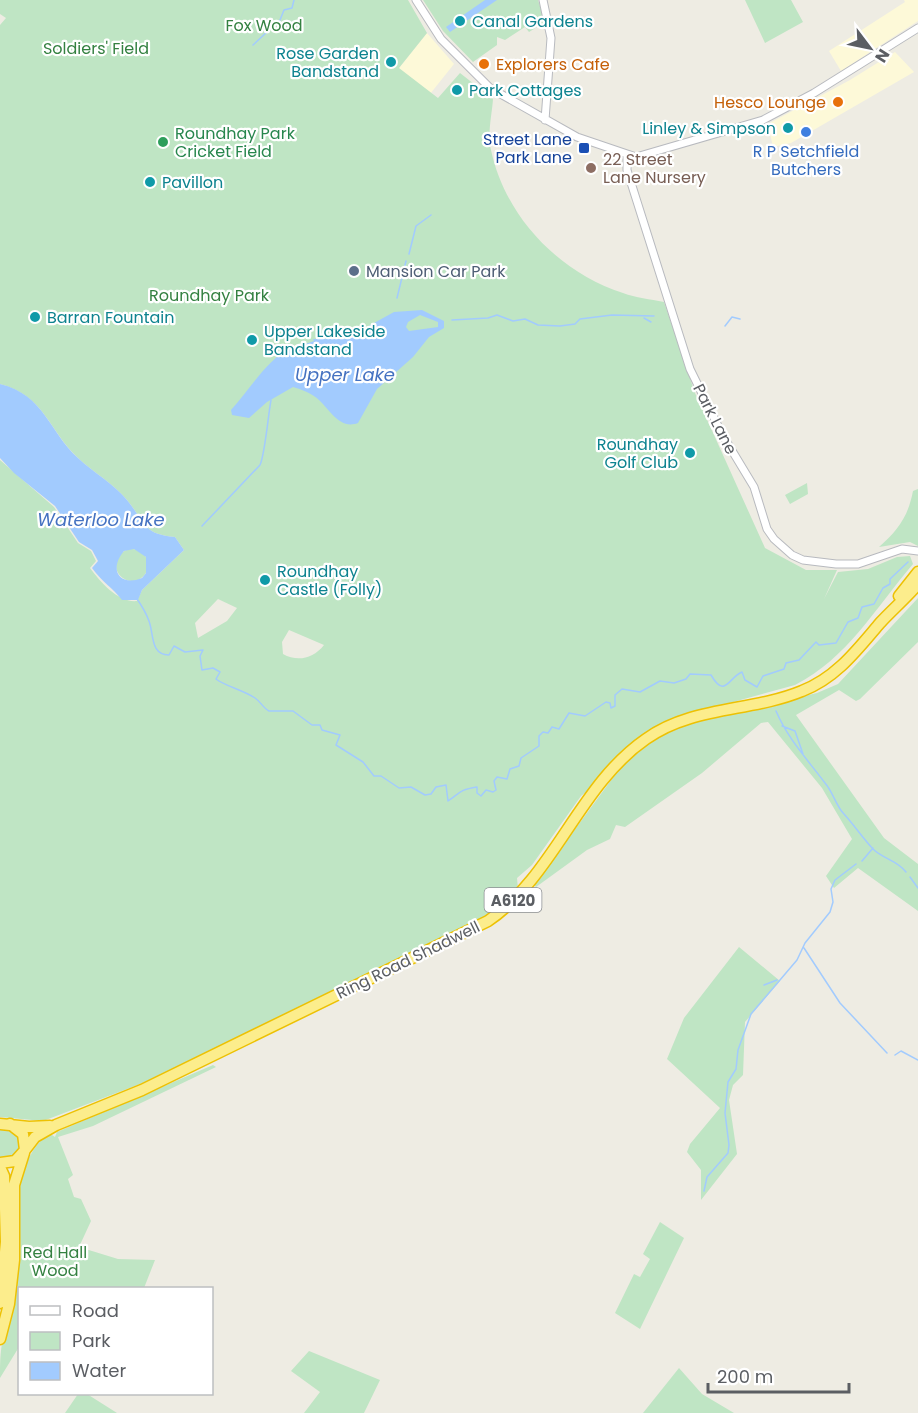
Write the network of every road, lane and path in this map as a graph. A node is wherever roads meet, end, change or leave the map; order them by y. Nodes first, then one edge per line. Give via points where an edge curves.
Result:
1 (416, 0) edge
2 (543, 0) edge
3 (918, 28) edge
4 (545, 120) junction
5 (627, 156) junction
6 (918, 553) edge
7 (918, 572) edge
8 (918, 584) edge
9 (882, 621) junction
10 (5, 1124) edge
11 (56, 1125) junction
12 (25, 1151) junction
13 (0, 1165) edge
14 (0, 1303) edge
15 (0, 1340) edge

1 - 4 street via 441,39 478,77
2 - 4 street via 551,38
3 - 5 street via 763,120 644,156
4 - 5 street
5 - 6 street, Park Lane via 627,170 690,369 754,487 774,539 802,560 836,564 858,564 896,550
7 - 9 highway, Ring Road Shadwell / A6120
8 - 9 highway, Ring Road Shadwell / A6120
9 - 11 highway, Ring Road Shadwell / A6120 via 847,661 813,686 684,720 645,739 609,774 517,896 488,921 142,1090
10 - 11 highway, Ring Road Shadwell / A6120
10 - 12 highway via 23,1134
11 - 12 highway, Ring Road Shadwell / A6120 via 35,1137
12 - 13 highway via 15,1161
12 - 15 highway via 14,1185 14,1260
13 - 14 highway via 4,1176 6,1242

